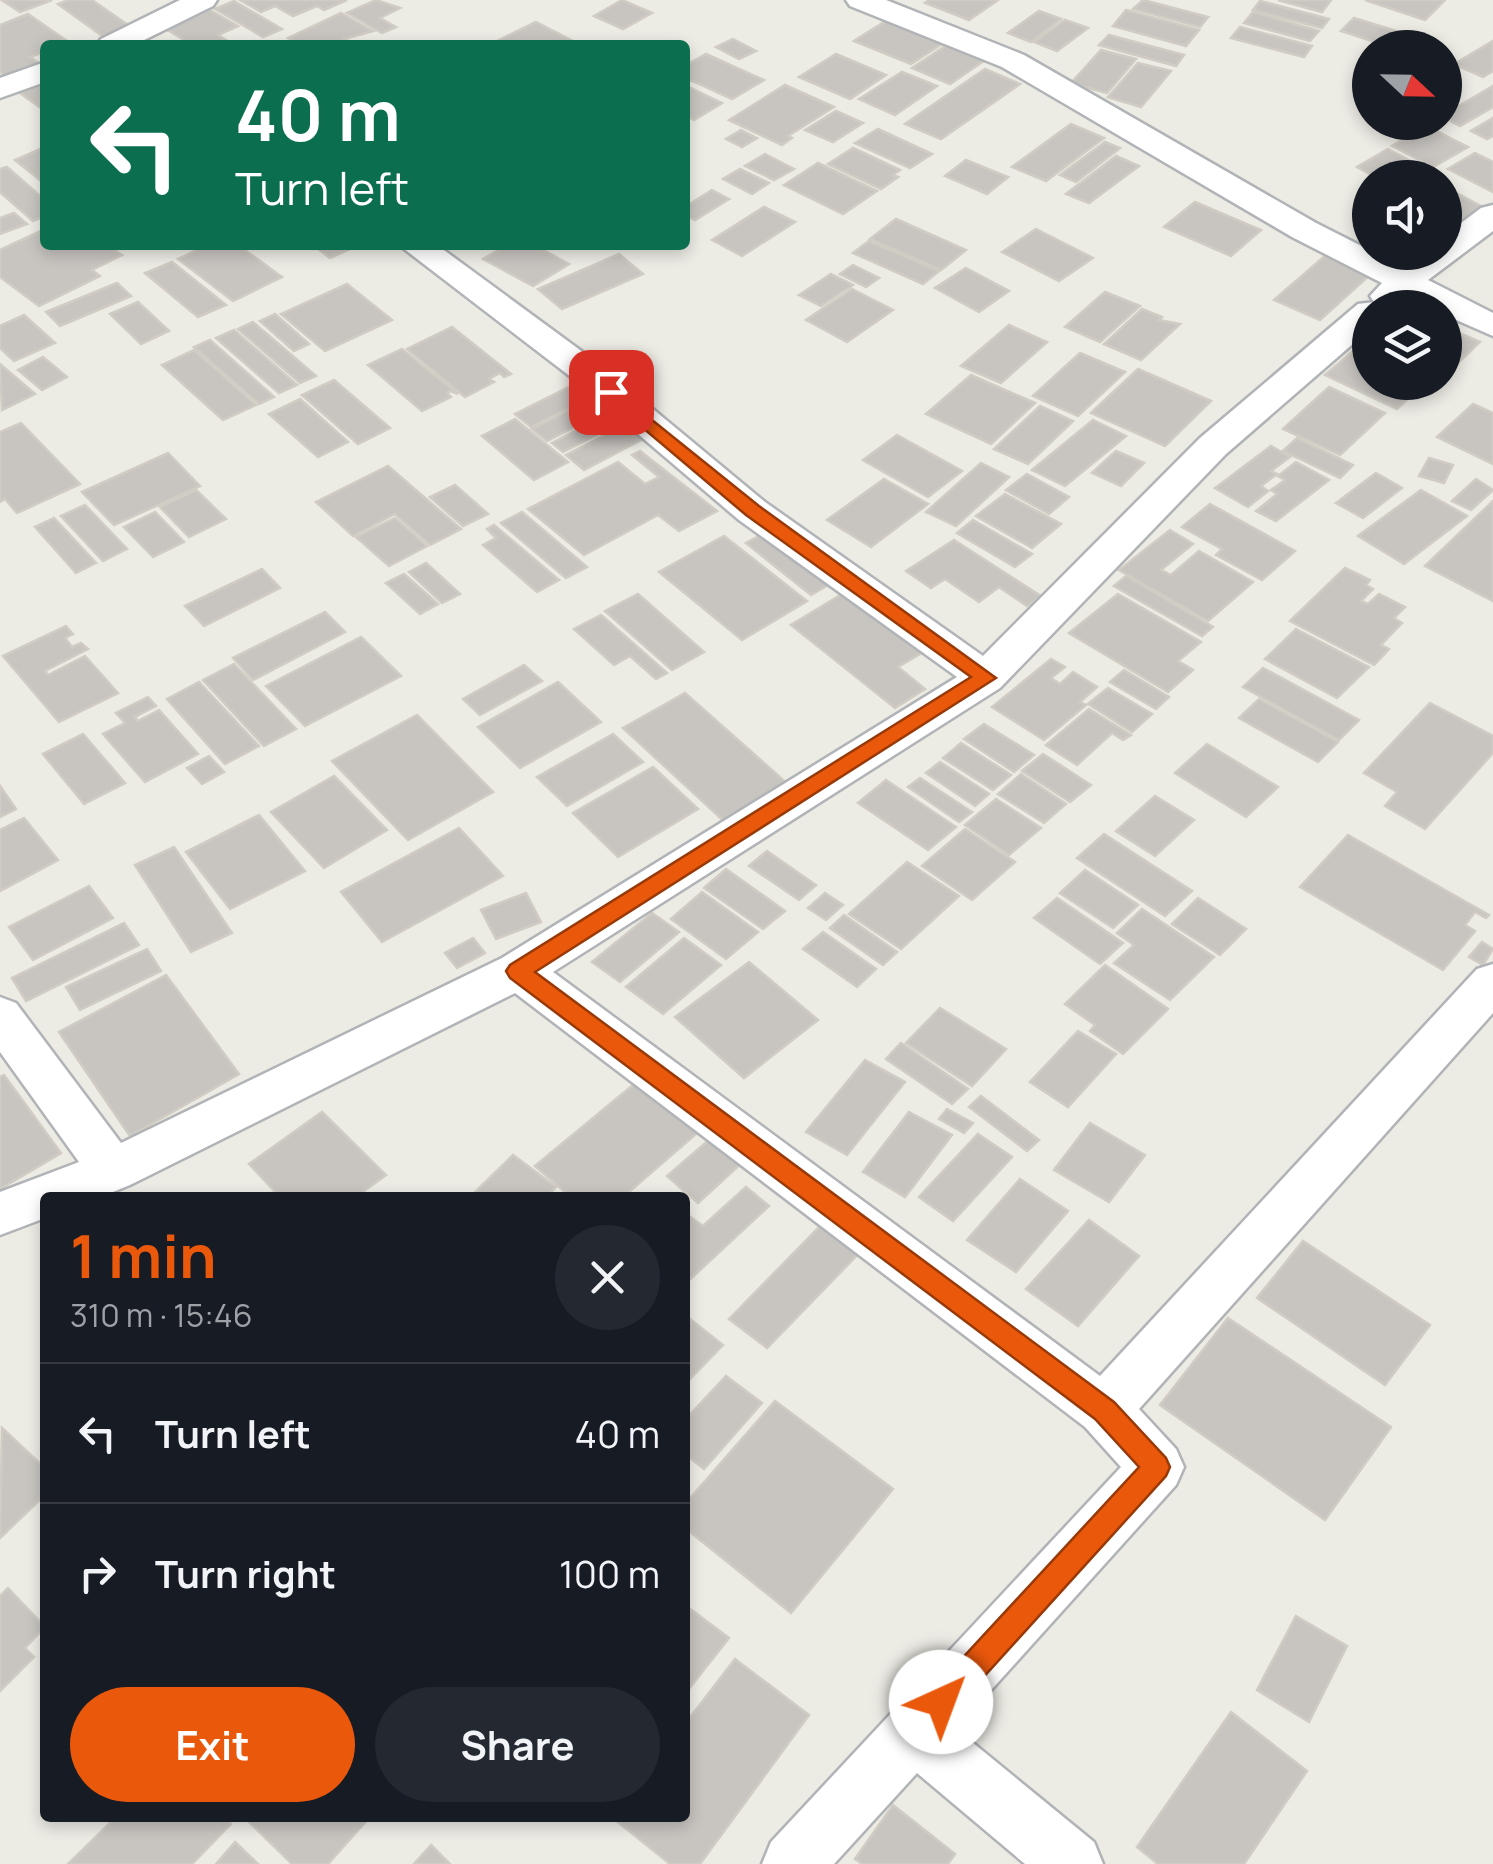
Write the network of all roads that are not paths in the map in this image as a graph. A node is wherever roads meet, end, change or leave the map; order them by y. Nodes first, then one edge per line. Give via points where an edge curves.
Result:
1 (204, 0) edge
2 (860, 0) edge
3 (132, 40) edge
4 (40, 74) edge
5 (0, 90) edge
6 (1493, 215) edge
7 (1462, 238) edge
8 (423, 250) edge
9 (1419, 270) edge
10 (1404, 281) junction
11 (1394, 290) edge
12 (1352, 326) edge
13 (1493, 326) edge
14 (986, 678) junction
15 (518, 971) junction
16 (1493, 982) edge
17 (0, 1016) edge
18 (113, 1170) junction
19 (56, 1192) edge
20 (40, 1198) edge
21 (0, 1214) edge
22 (1104, 1410) junction
23 (914, 1732) junction
24 (793, 1864) edge
25 (1072, 1864) edge

1 - 3 street
2 - 10 street via 1014,61
4 - 5 street
6 - 7 street
8 - 14 street via 583,368 752,510
9 - 10 street
10 - 11 street
10 - 13 street
12 - 14 street via 1213,446
14 - 15 street
15 - 18 street
15 - 22 street
16 - 22 street
17 - 18 street
18 - 19 street
20 - 21 street
22 - 23 street via 1157,1467
23 - 24 street
23 - 25 street

